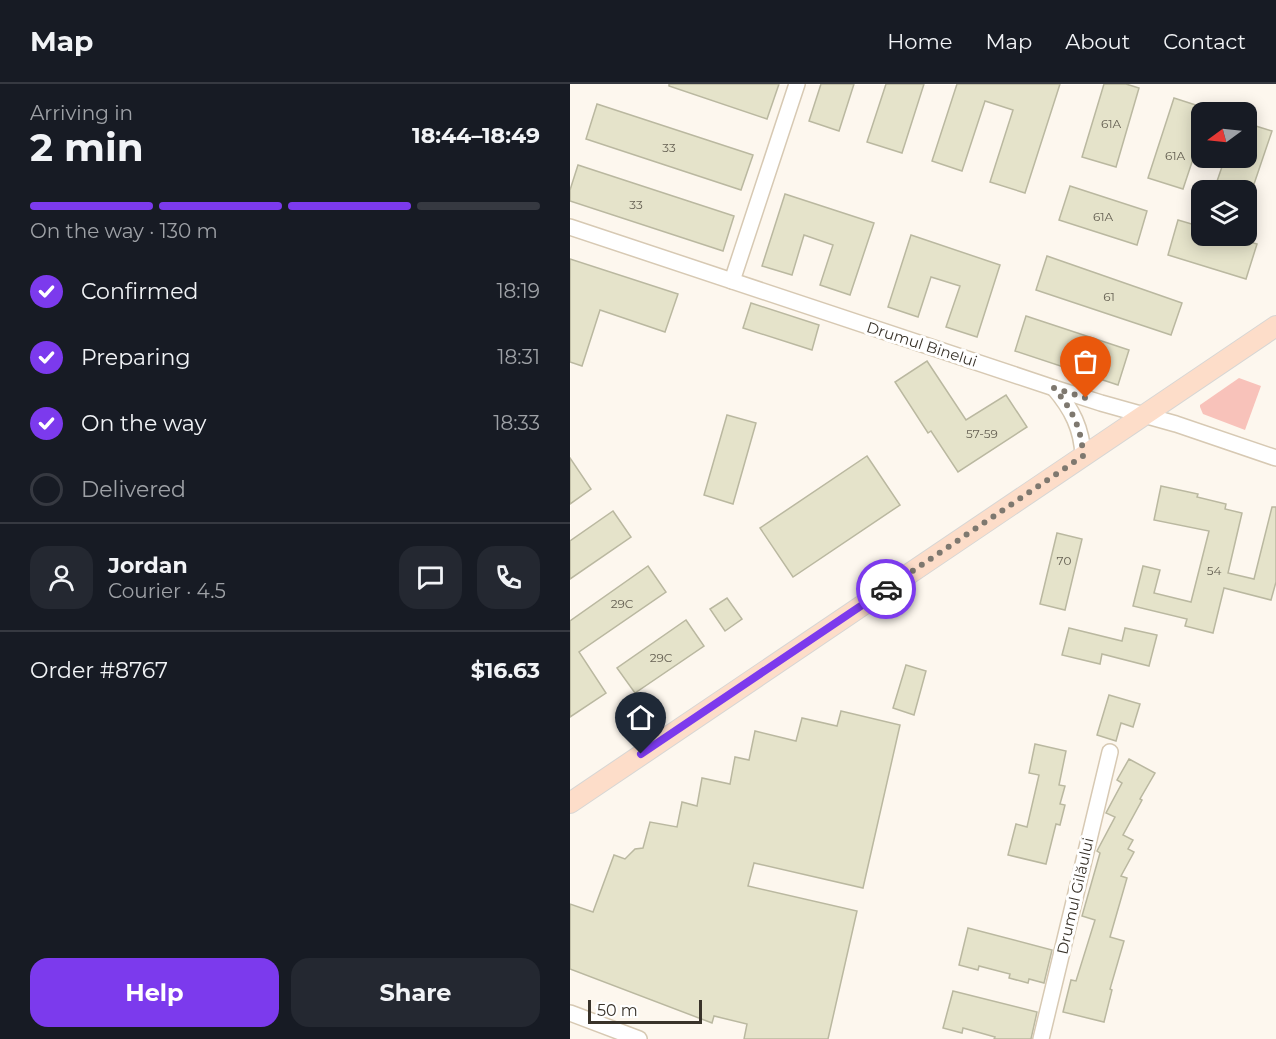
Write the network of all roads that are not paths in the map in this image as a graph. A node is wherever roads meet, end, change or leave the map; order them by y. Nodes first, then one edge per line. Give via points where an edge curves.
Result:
1 (797, 84) edge
2 (570, 226) edge
3 (732, 281) junction
4 (1276, 326) edge
5 (1054, 388) junction
6 (1145, 414) junction
7 (1083, 456) junction
8 (1276, 458) edge
9 (1110, 752) dead end
10 (570, 803) edge
11 (570, 1013) edge
12 (639, 1039) edge
13 (1041, 1039) edge

1 - 3 street
2 - 3 street, Drumul Binelui
3 - 5 street, Drumul Binelui
4 - 6 main road
5 - 6 street, Drumul Binelui
5 - 7 street via 1076,421
6 - 7 main road
6 - 8 street, Drumul Binelui
7 - 10 main road
9 - 13 street, Drumul Gilăului
11 - 12 street

